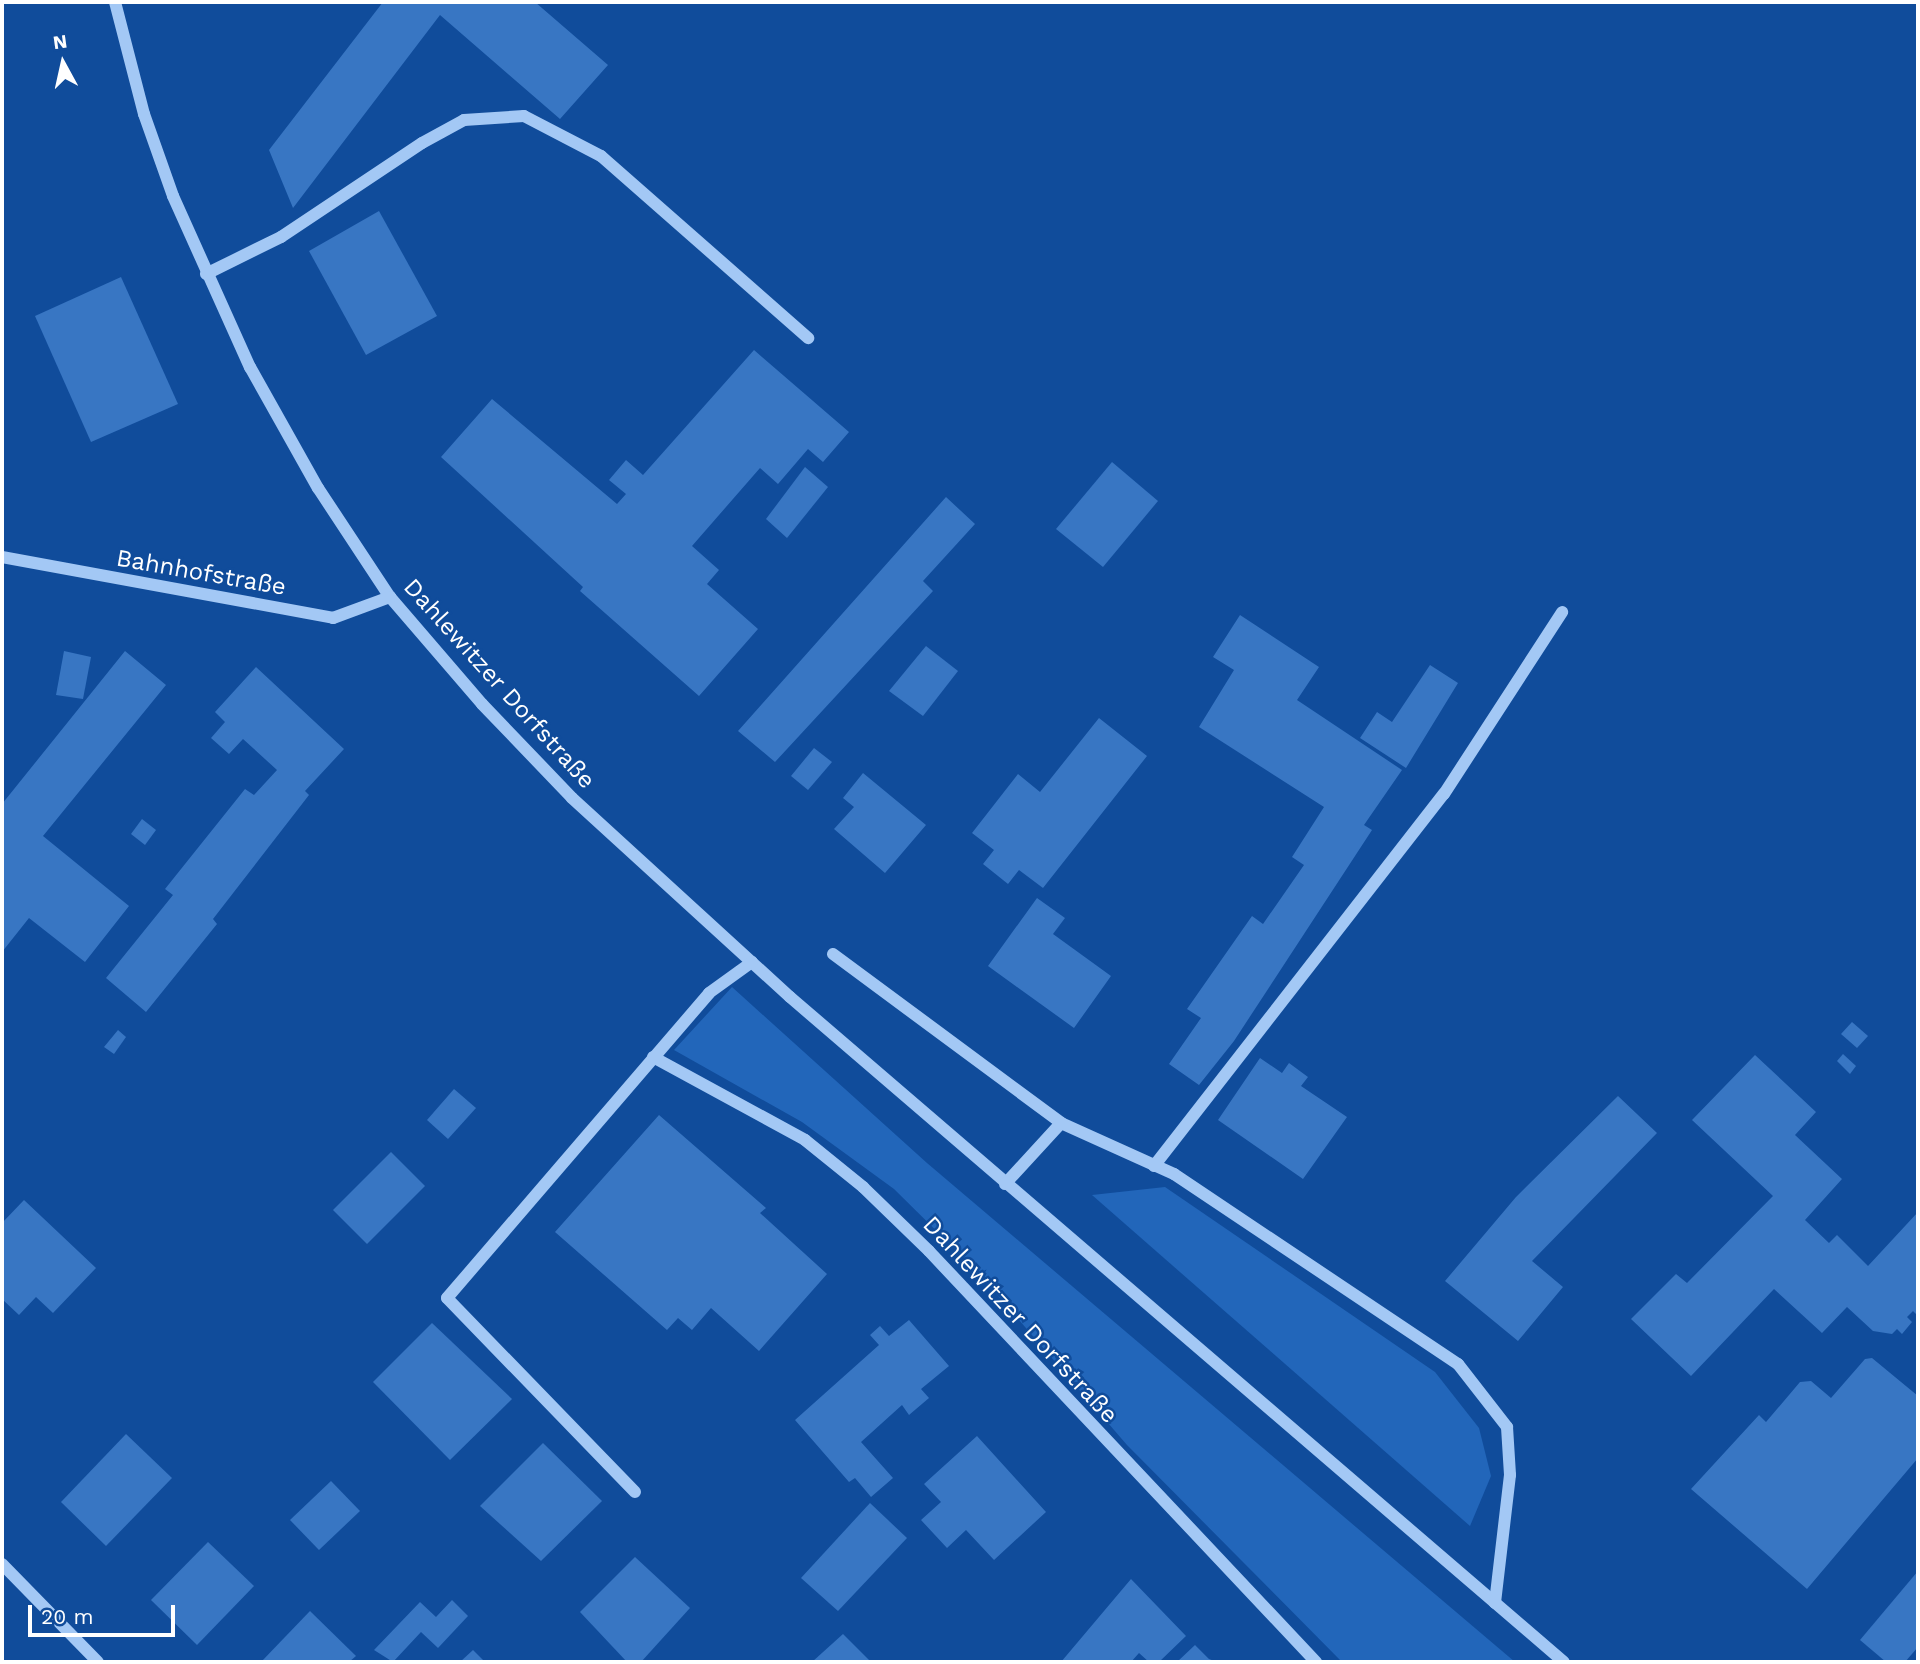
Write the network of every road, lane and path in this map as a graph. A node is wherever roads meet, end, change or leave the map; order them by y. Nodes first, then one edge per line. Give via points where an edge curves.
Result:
1 (115, 2) edge
2 (206, 274) junction
3 (808, 338) dead end
4 (2, 557) edge
5 (390, 597) junction
6 (1562, 612) dead end
7 (833, 954) dead end
8 (752, 962) junction
9 (653, 1057) junction
10 (1061, 1123) junction
11 (1154, 1166) junction
12 (1005, 1184) junction
13 (635, 1492) dead end
14 (2, 1564) edge
15 (1495, 1603) junction
16 (98, 1662) edge
17 (1316, 1662) edge
18 (1564, 1662) edge

1 - 2 street, Dahlewitzer Dorfstraße via 144,114
2 - 3 street via 281,237 464,120 524,116 601,156
2 - 5 street, Dahlewitzer Dorfstraße via 250,367 318,488
4 - 5 street, Bahnhofstraße via 333,618
5 - 8 street, Dahlewitzer Dorfstraße via 482,704 572,798
6 - 11 street via 1444,794
7 - 10 street
8 - 9 street via 709,993
8 - 12 street, Dahlewitzer Dorfstraße
9 - 13 street via 447,1298
9 - 17 street, Dahlewitzer Dorfstraße via 805,1140 863,1187 929,1251
10 - 11 street
10 - 12 street
11 - 15 street via 1174,1174 1458,1364 1507,1427 1510,1475
12 - 15 street, Dahlewitzer Dorfstraße
14 - 16 street
15 - 18 street, Dahlewitzer Dorfstraße

